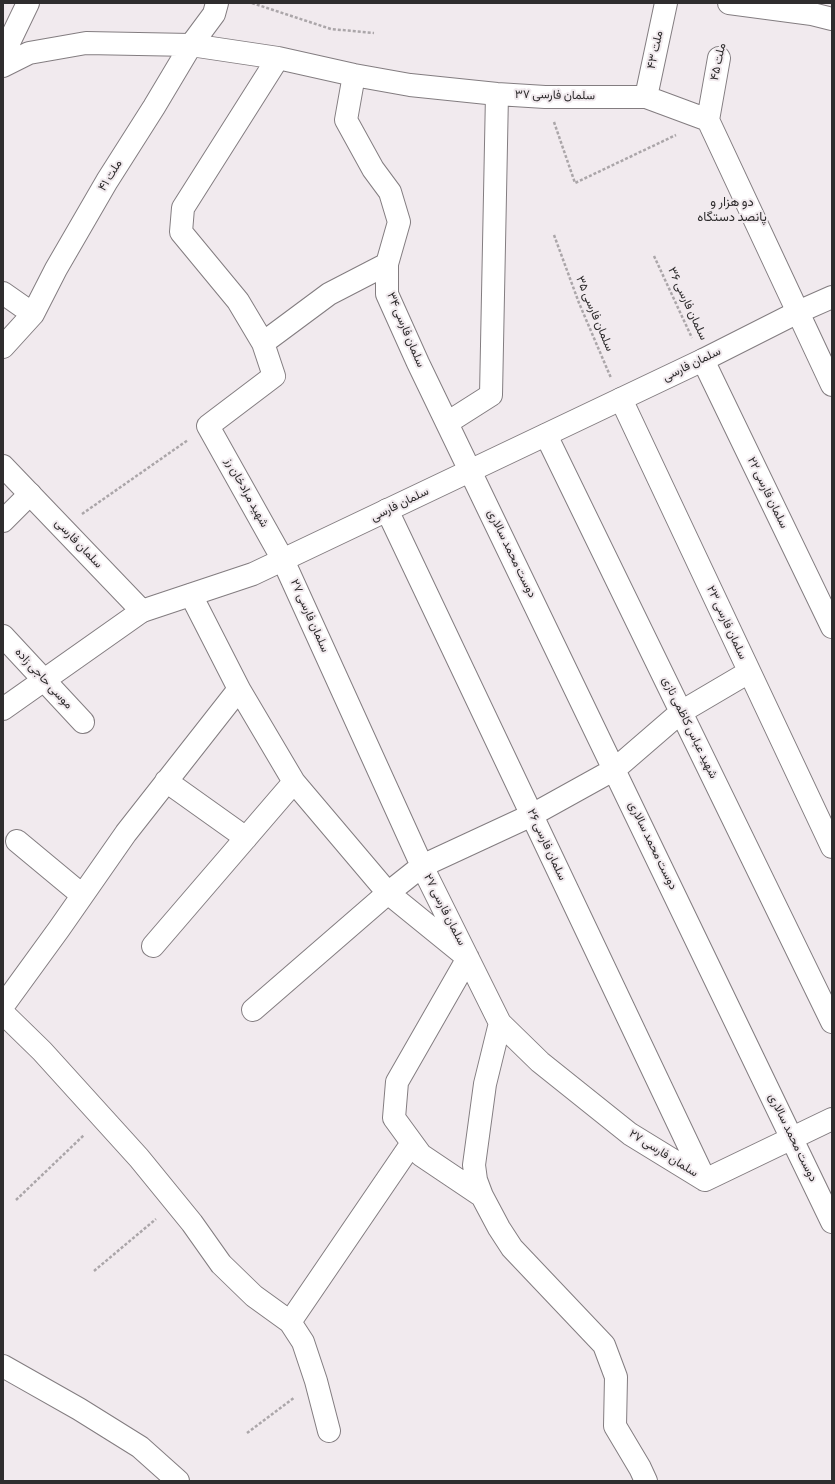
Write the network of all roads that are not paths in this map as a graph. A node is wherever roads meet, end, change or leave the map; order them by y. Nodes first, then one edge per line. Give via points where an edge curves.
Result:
1 (28, 3) edge
2 (217, 3) edge
3 (666, 3) edge
4 (729, 3) edge
5 (815, 12) edge
6 (191, 46) junction
7 (3, 55) edge
8 (278, 58) junction
9 (719, 58) dead end
10 (3, 66) edge
11 (354, 75) junction
12 (497, 94) junction
13 (646, 97) junction
14 (708, 120) junction
15 (387, 264) junction
16 (3, 293) edge
17 (832, 297) edge
18 (798, 312) junction
19 (33, 314) junction
20 (263, 343) junction
21 (3, 347) edge
22 (703, 360) junction
23 (832, 385) edge
24 (621, 399) junction
25 (447, 423) junction
26 (546, 435) junction
27 (3, 466) edge
28 (470, 471) junction
29 (30, 494) junction
30 (387, 510) junction
31 (3, 521) edge
32 (284, 560) junction
33 (191, 595) junction
34 (142, 611) junction
35 (832, 627) edge
36 (3, 636) edge
37 (750, 672) junction
38 (45, 680) junction
39 (239, 689) junction
40 (3, 709) edge
41 (681, 712) junction
42 (83, 722) dead end
43 (615, 769) junction
44 (166, 781) junction
45 (294, 782) junction
46 (532, 815) junction
47 (246, 838) junction
48 (17, 841) dead end
49 (832, 848) edge
50 (422, 866) junction
51 (388, 893) junction
52 (82, 895) junction
53 (153, 946) dead end
54 (468, 958) junction
55 (3, 1006) edge
56 (253, 1010) dead end
57 (3, 1013) edge
58 (832, 1022) edge
59 (500, 1023) junction
60 (832, 1119) edge
61 (792, 1138) junction
62 (412, 1143) junction
63 (705, 1180) junction
64 (482, 1196) junction
65 (832, 1222) edge
66 (290, 1322) junction
67 (3, 1366) edge
68 (329, 1431) dead end
69 (178, 1481) edge
70 (646, 1481) edge

1 - 7 street
2 - 6 street, ملت ۴۱ via 214,14
3 - 13 street, ملت ۴۳
4 - 5 street
6 - 8 street, سلمان فارسی ۳۷
6 - 10 street, سلمان فارسی ۳۷ via 86,43 29,52
6 - 19 street, ملت ۴۱ via 103,187
8 - 11 street, سلمان فارسی ۳۷
8 - 20 street via 183,208 181,232 238,301
9 - 14 street, ملت ۴۵
11 - 12 street, سلمان فارسی ۳۷ via 410,85
11 - 15 street, سلمان فارسی ۳۴ via 346,120 373,169 390,192 399,222
12 - 13 street, سلمان فارسی ۳۷ via 545,97
12 - 25 street via 491,395
13 - 14 street, سلمان فارسی ۳۷
14 - 18 street
15 - 20 street via 329,294
15 - 25 street, سلمان فارسی ۳۴ via 387,294
16 - 19 street
17 - 18 street, سلمان فارسی
18 - 22 street, سلمان فارسی
18 - 23 street
19 - 21 street, ملت ۴۱
20 - 32 street, شهید مرادخان رز via 274,376 208,426
22 - 24 street, سلمان فارسی
22 - 35 street, سلمان فارسی ۲۲
24 - 26 street, سلمان فارسی
24 - 37 street, سلمان فارسی ۲۳
25 - 28 street, سلمان فارسی ۳۴
26 - 28 street, سلمان فارسی
26 - 41 street, شهید عباس کاظمی نازی
27 - 29 street, سلمان فارسی
28 - 30 street, سلمان فارسی
28 - 43 street, دوست محمد سالاری
29 - 31 street
29 - 34 street, سلمان فارسی
30 - 32 street, سلمان فارسی
30 - 46 street, سلمان فارسی ۲۶
32 - 33 street, سلمان فارسی via 253,574
32 - 50 street, سلمان فارسی ۲۷
33 - 34 street, سلمان فارسی
33 - 39 street
34 - 38 street
36 - 38 street, موسی حاجی زاده
37 - 41 street
37 - 49 street, سلمان فارسی ۲۳
38 - 40 street
38 - 42 street, موسی حاجی زاده
39 - 44 street
39 - 45 street
41 - 43 street
41 - 58 street, شهید عباس کاظمی نازی
43 - 46 street
43 - 61 street, دوست محمد سالاری
44 - 47 street
44 - 52 street
45 - 47 street
45 - 51 street
46 - 50 street
46 - 63 street, سلمان فارسی ۲۶
47 - 53 street
48 - 52 street
50 - 51 street
50 - 54 street, سلمان فارسی ۲۷
51 - 54 street
51 - 56 street
52 - 55 street
54 - 59 street, سلمان فارسی ۲۷
54 - 62 street via 397,1082 394,1118
57 - 66 street via 42,1051 139,1158 221,1264 254,1296
59 - 63 street, سلمان فارسی ۲۷ via 540,1062 630,1134
59 - 64 street via 485,1084 474,1165
60 - 61 street
61 - 63 street
61 - 65 street, دوست محمد سالاری
62 - 64 street via 421,1155
62 - 66 street
64 - 70 street via 512,1248 604,1345 616,1377 615,1426
66 - 68 street via 303,1342
67 - 69 street via 140,1447

